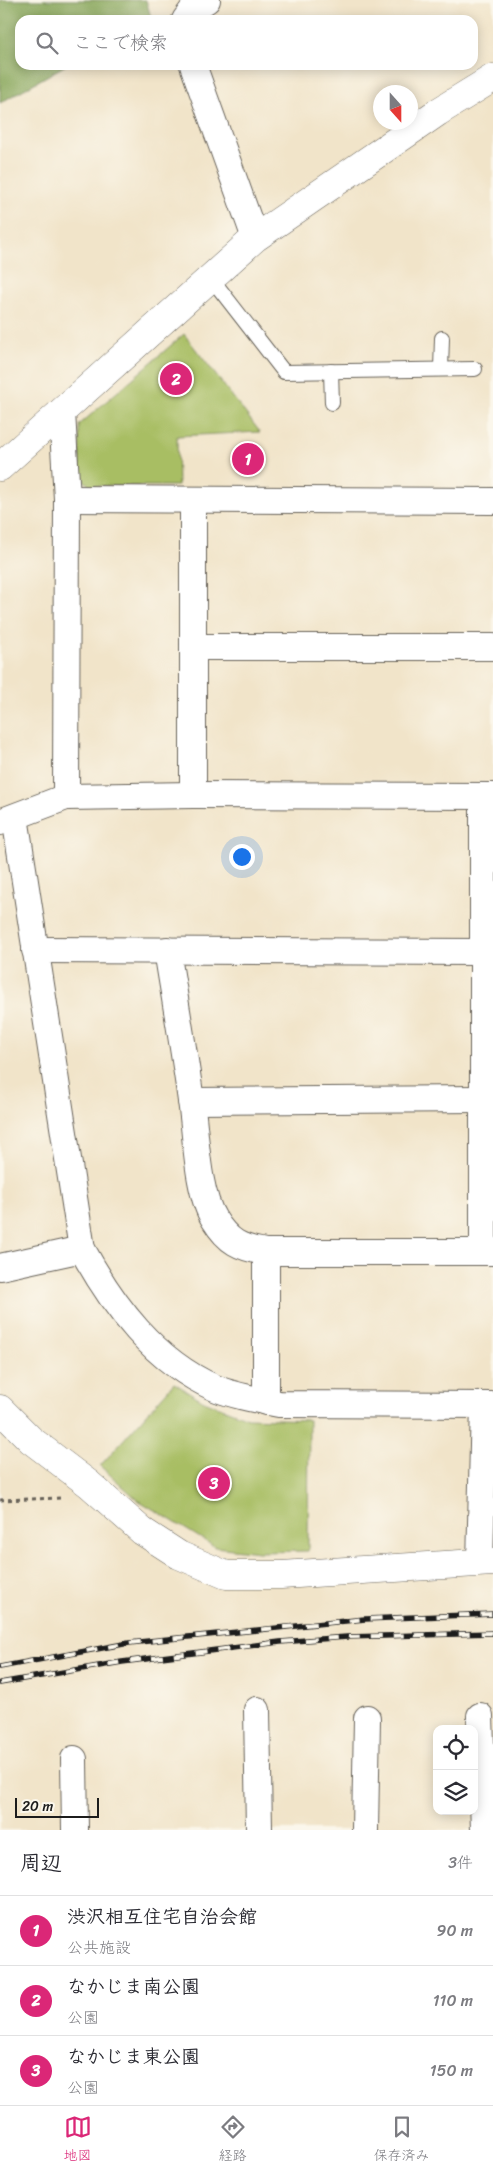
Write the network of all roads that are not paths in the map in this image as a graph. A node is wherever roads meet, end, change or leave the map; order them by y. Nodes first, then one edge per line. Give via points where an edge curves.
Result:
1 (208, 0) edge
2 (189, 15) edge
3 (195, 70) edge
4 (493, 78) edge
5 (255, 238) junction
6 (210, 278) junction
7 (442, 338) dead end
8 (441, 369) junction
9 (475, 369) dead end
10 (331, 371) junction
11 (332, 403) dead end
12 (62, 412) junction
13 (0, 467) edge
14 (67, 499) junction
15 (193, 500) junction
16 (493, 501) edge
17 (193, 646) junction
18 (493, 647) edge
19 (193, 795) junction
20 (488, 796) edge
21 (66, 797) junction
22 (8, 820) edge
23 (35, 950) junction
24 (167, 950) junction
25 (483, 952) junction
26 (483, 1099) junction
27 (191, 1102) junction
28 (82, 1249) junction
29 (266, 1252) junction
30 (488, 1252) edge
31 (0, 1267) edge
32 (266, 1402) junction
33 (488, 1405) edge
34 (5, 1420) edge
35 (486, 1563) edge
36 (257, 1710) dead end
37 (480, 1716) dead end
38 (367, 1718) dead end
39 (74, 1759) dead end
40 (75, 1830) edge
41 (259, 1830) edge
42 (365, 1830) edge
43 (484, 1830) edge

1 - 2 street
3 - 5 street
4 - 5 street
5 - 6 street
6 - 10 lane via 284,372
6 - 12 street
7 - 8 lane
8 - 9 lane
8 - 10 lane
10 - 11 lane
12 - 13 street
12 - 14 street
14 - 15 street
14 - 21 street
15 - 16 street
15 - 17 street
17 - 18 street
17 - 19 street
19 - 20 street
19 - 21 street
20 - 25 street
21 - 22 street
22 - 23 street
23 - 24 street
23 - 28 street
24 - 25 street
24 - 27 street
25 - 26 street
26 - 27 street
26 - 30 street
27 - 29 street via 204,1194 213,1218 227,1236 245,1249
28 - 31 street
28 - 32 street via 119,1310 175,1365 216,1388
29 - 30 street
29 - 32 street
32 - 33 street
33 - 35 street
34 - 35 street via 89,1484 142,1531 179,1555 226,1575 281,1575
36 - 41 street
37 - 43 street
38 - 42 street
39 - 40 street

